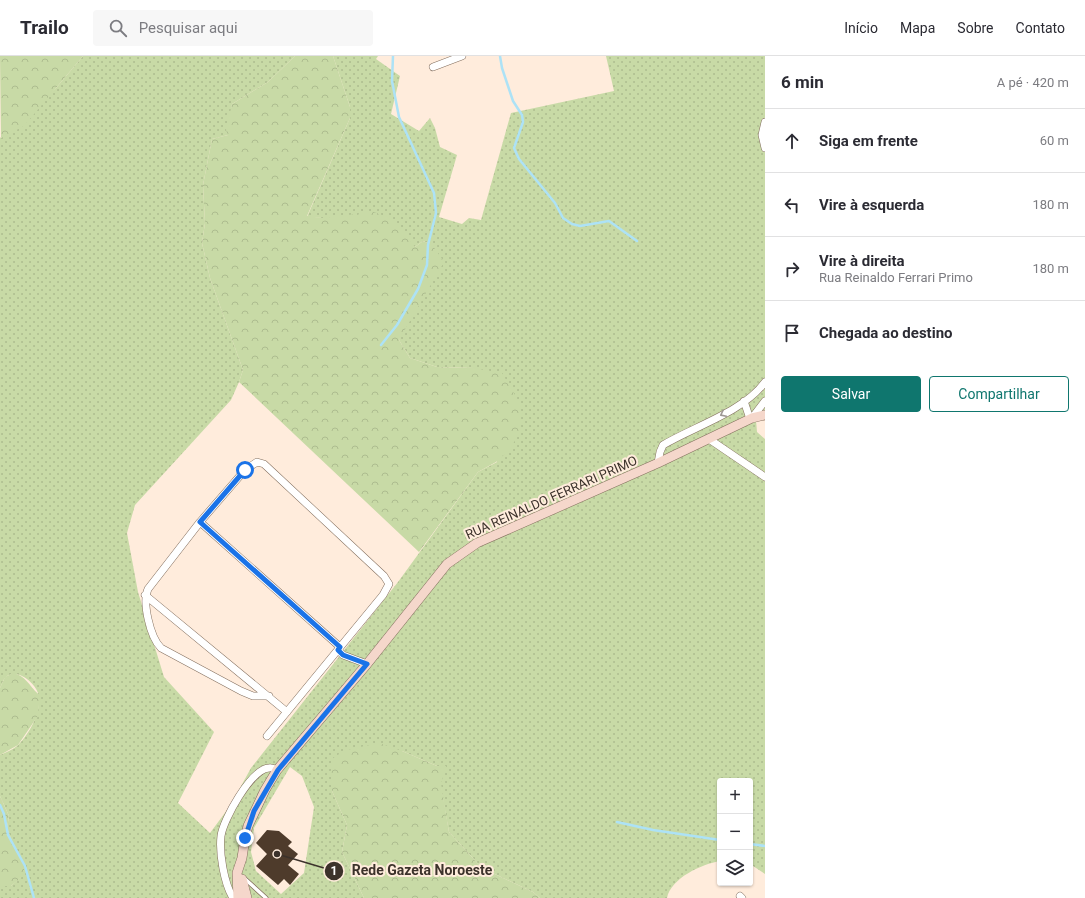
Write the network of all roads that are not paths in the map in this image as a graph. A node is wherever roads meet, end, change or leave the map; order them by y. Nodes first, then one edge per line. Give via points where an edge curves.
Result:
1 (462, 56) edge
2 (433, 67) dead end
3 (765, 122) edge
4 (765, 148) edge
5 (765, 382) edge
6 (744, 401) junction
7 (765, 401) edge
8 (765, 415) edge
9 (751, 418) junction
10 (709, 439) junction
11 (658, 463) junction
12 (765, 477) edge
13 (200, 522) junction
14 (146, 594) junction
15 (339, 648) junction
16 (367, 664) junction
17 (268, 696) junction
18 (287, 712) junction
19 (267, 736) dead end
20 (278, 770) junction
21 (239, 871) junction
22 (234, 898) edge
23 (238, 898) edge
24 (247, 898) edge
25 (266, 898) edge

1 - 2 street
3 - 4 street via 762,135
5 - 6 street
6 - 9 street
6 -> 11 street via 663,444
7 - 9 street
8 - 9 street, RUA REINALDO FERRARI PRIMO
9 - 10 street, RUA REINALDO FERRARI PRIMO
10 - 11 street, RUA REINALDO FERRARI PRIMO
10 - 12 street
11 - 16 street, RUA REINALDO FERRARI PRIMO via 463,551 447,564
13 - 14 street
13 - 15 street
13 - 15 street via 248,467 257,462 264,464 388,581 384,595
14 - 17 street
14 - 17 street via 152,631 161,648 240,691 253,696
15 - 16 street via 343,655
15 - 18 street
16 - 20 street, RUA REINALDO FERRARI PRIMO
17 - 18 street
18 - 19 street
20 - 21 street, RUA REINALDO FERRARI PRIMO via 265,790 248,826
20 - 22 street via 269,767 251,779 223,825 221,838 225,878
21 - 23 street, RUA REINALDO FERRARI PRIMO
21 - 24 street, RUA REINALDO FERRARI PRIMO
21 - 25 lane

